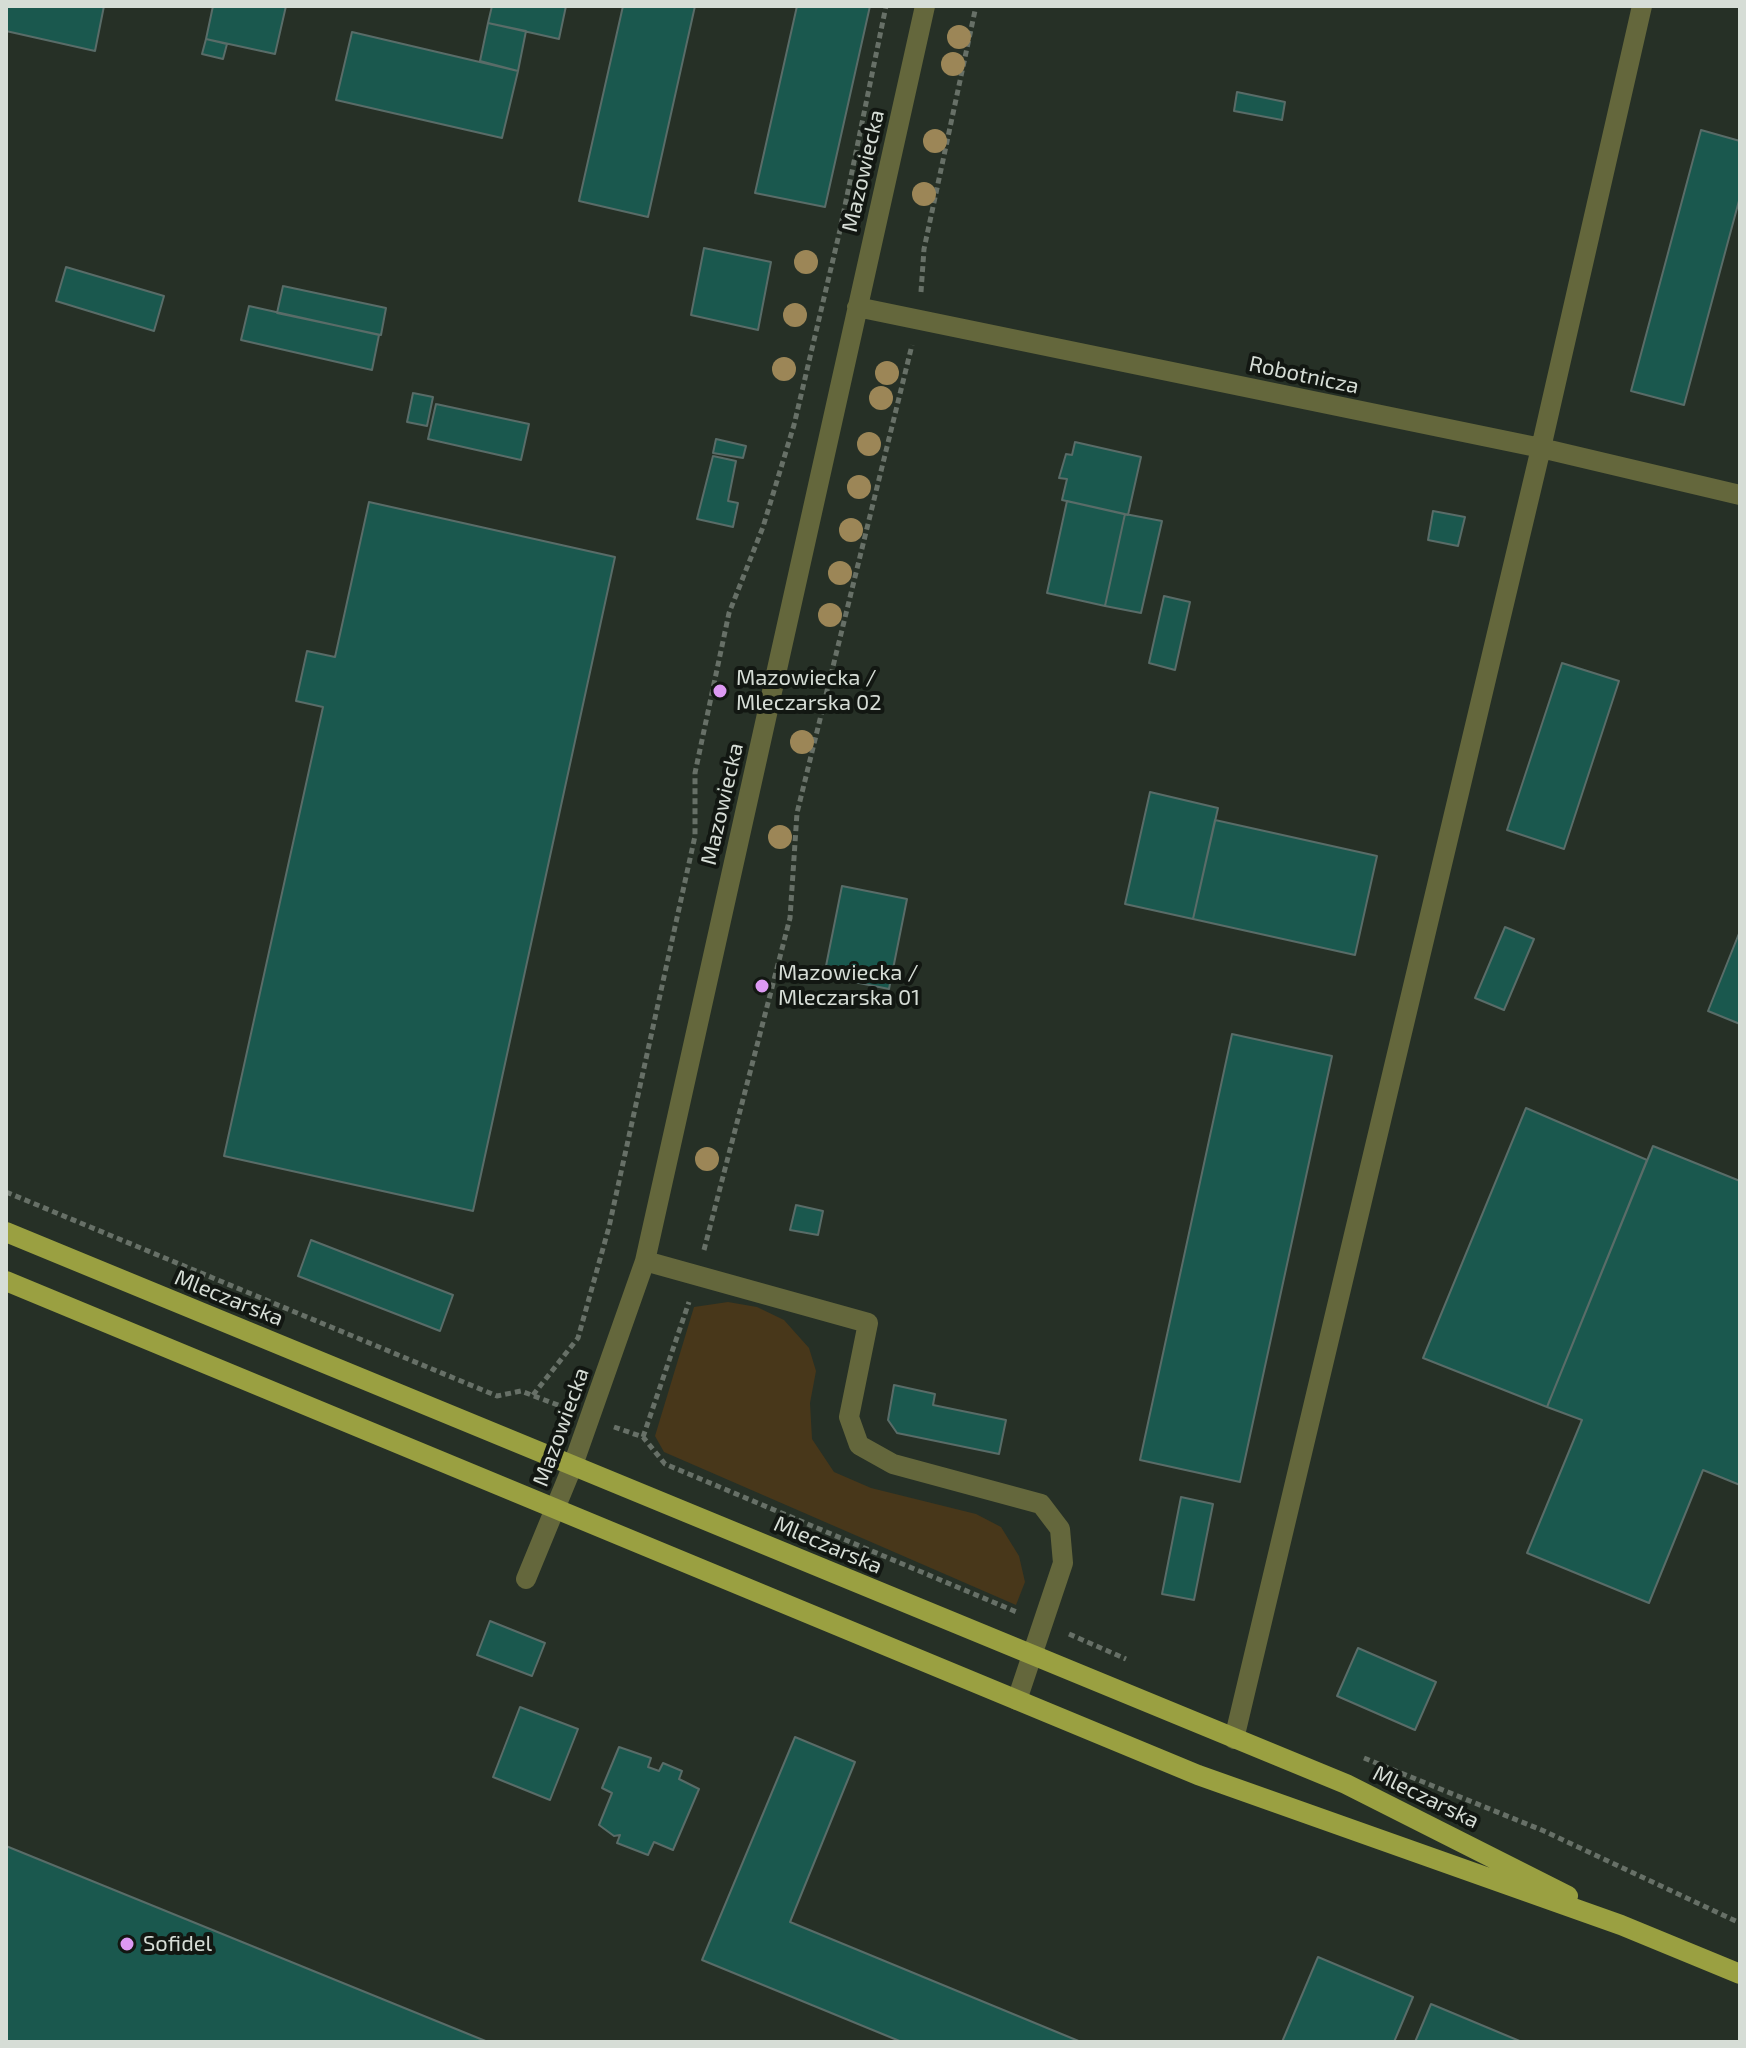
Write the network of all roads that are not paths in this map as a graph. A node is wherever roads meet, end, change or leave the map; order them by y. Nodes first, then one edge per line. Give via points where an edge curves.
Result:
1 (925, 6) edge
2 (1642, 6) edge
3 (857, 307) junction
4 (1541, 448) junction
5 (1740, 495) edge
6 (6, 1232) edge
7 (645, 1261) junction
8 (6, 1281) edge
9 (573, 1465) junction
10 (556, 1509) junction
11 (526, 1579) dead end
12 (1032, 1656) junction
13 (1017, 1700) junction
14 (1234, 1739) junction
15 (1621, 1925) junction
16 (1740, 1974) edge

1 - 3 street, Mazowiecka
2 - 4 street
3 - 4 street, Robotnicza
3 - 7 street, Mazowiecka
4 - 5 street, Robotnicza
4 - 14 street
6 - 9 main road, Mleczarska
7 - 9 street, Mazowiecka
7 - 12 street via 868,1323 849,1417 859,1445 893,1464 1041,1504 1060,1529 1063,1563
8 - 10 main road, Mleczarska
9 - 10 street, Mazowiecka
9 - 12 main road, Mleczarska
10 - 11 street, Mazowiecka
10 - 13 main road, Mleczarska
12 - 13 street
12 - 14 main road, Mleczarska
13 - 15 main road, Mleczarska via 1198,1775
14 - 15 main road, Mleczarska via 1346,1784
15 - 16 main road, Mleczarska

